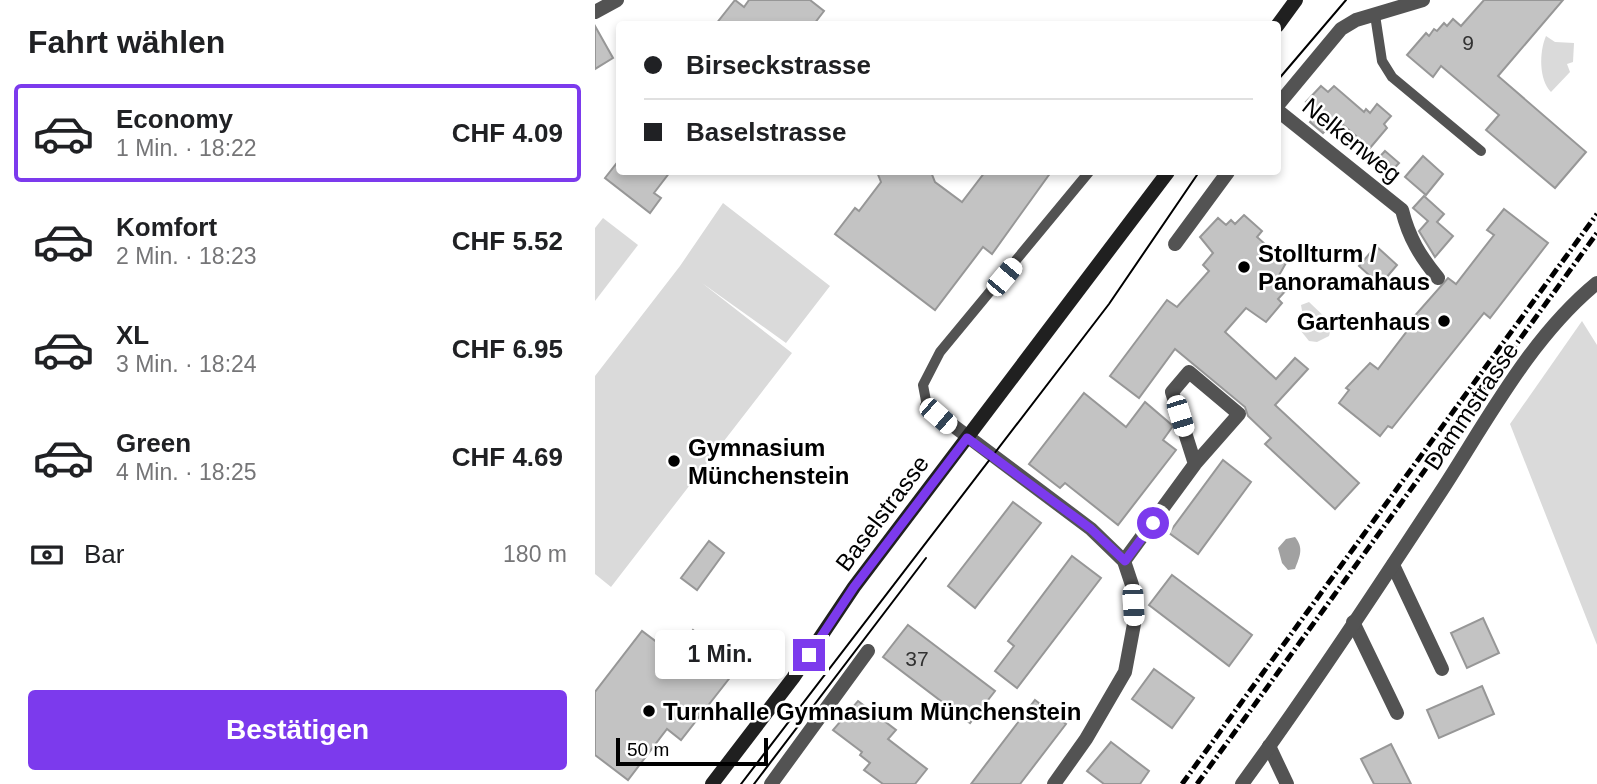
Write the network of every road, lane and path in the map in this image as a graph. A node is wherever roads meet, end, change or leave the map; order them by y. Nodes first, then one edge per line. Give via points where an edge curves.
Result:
1 (617, 0) edge
2 (1296, 0) edge
3 (1423, 0) edge
4 (1402, 4) edge
5 (595, 12) edge
6 (1375, 15) junction
7 (1281, 21) edge
8 (1281, 103) edge
9 (1281, 111) edge
10 (1481, 151) dead end
11 (1084, 175) edge
12 (1166, 175) edge
13 (1226, 175) edge
14 (1175, 244) dead end
15 (1439, 278) dead end
16 (1597, 283) edge
17 (926, 406) joint
18 (967, 438) junction
19 (1195, 464) junction
20 (1125, 561) junction
21 (1393, 565) junction
22 (1353, 622) junction
23 (868, 651) dead end
24 (1442, 669) dead end
25 (1397, 713) dead end
26 (1269, 746) junction
27 (712, 784) edge
28 (771, 784) edge
29 (1054, 784) edge
30 (1242, 784) edge
31 (1287, 784) edge

1 - 5 street
2 - 7 main road
3 - 4 street
4 - 6 street
6 - 8 street via 1341,29
6 - 10 lane via 1382,61 1392,77
9 - 15 street, Nelkenweg via 1402,210 1419,254
11 - 17 lane via 940,352 923,386
12 - 18 main road, Baselstrasse
13 - 14 street
16 - 21 street, Dammstrasse via 1571,304 1513,380
17 - 18 street
18 - 20 street via 1091,529
18 - 27 main road, Baselstrasse
19 - 19 street via 1239,414 1189,372 1173,392
19 - 20 street
20 - 29 street via 1132,585 1134,624 1125,672
21 - 22 street, Dammstrasse
21 - 24 street
22 - 25 street
22 - 26 street, Dammstrasse
23 - 28 street
26 - 30 street, Dammstrasse
26 - 31 street

